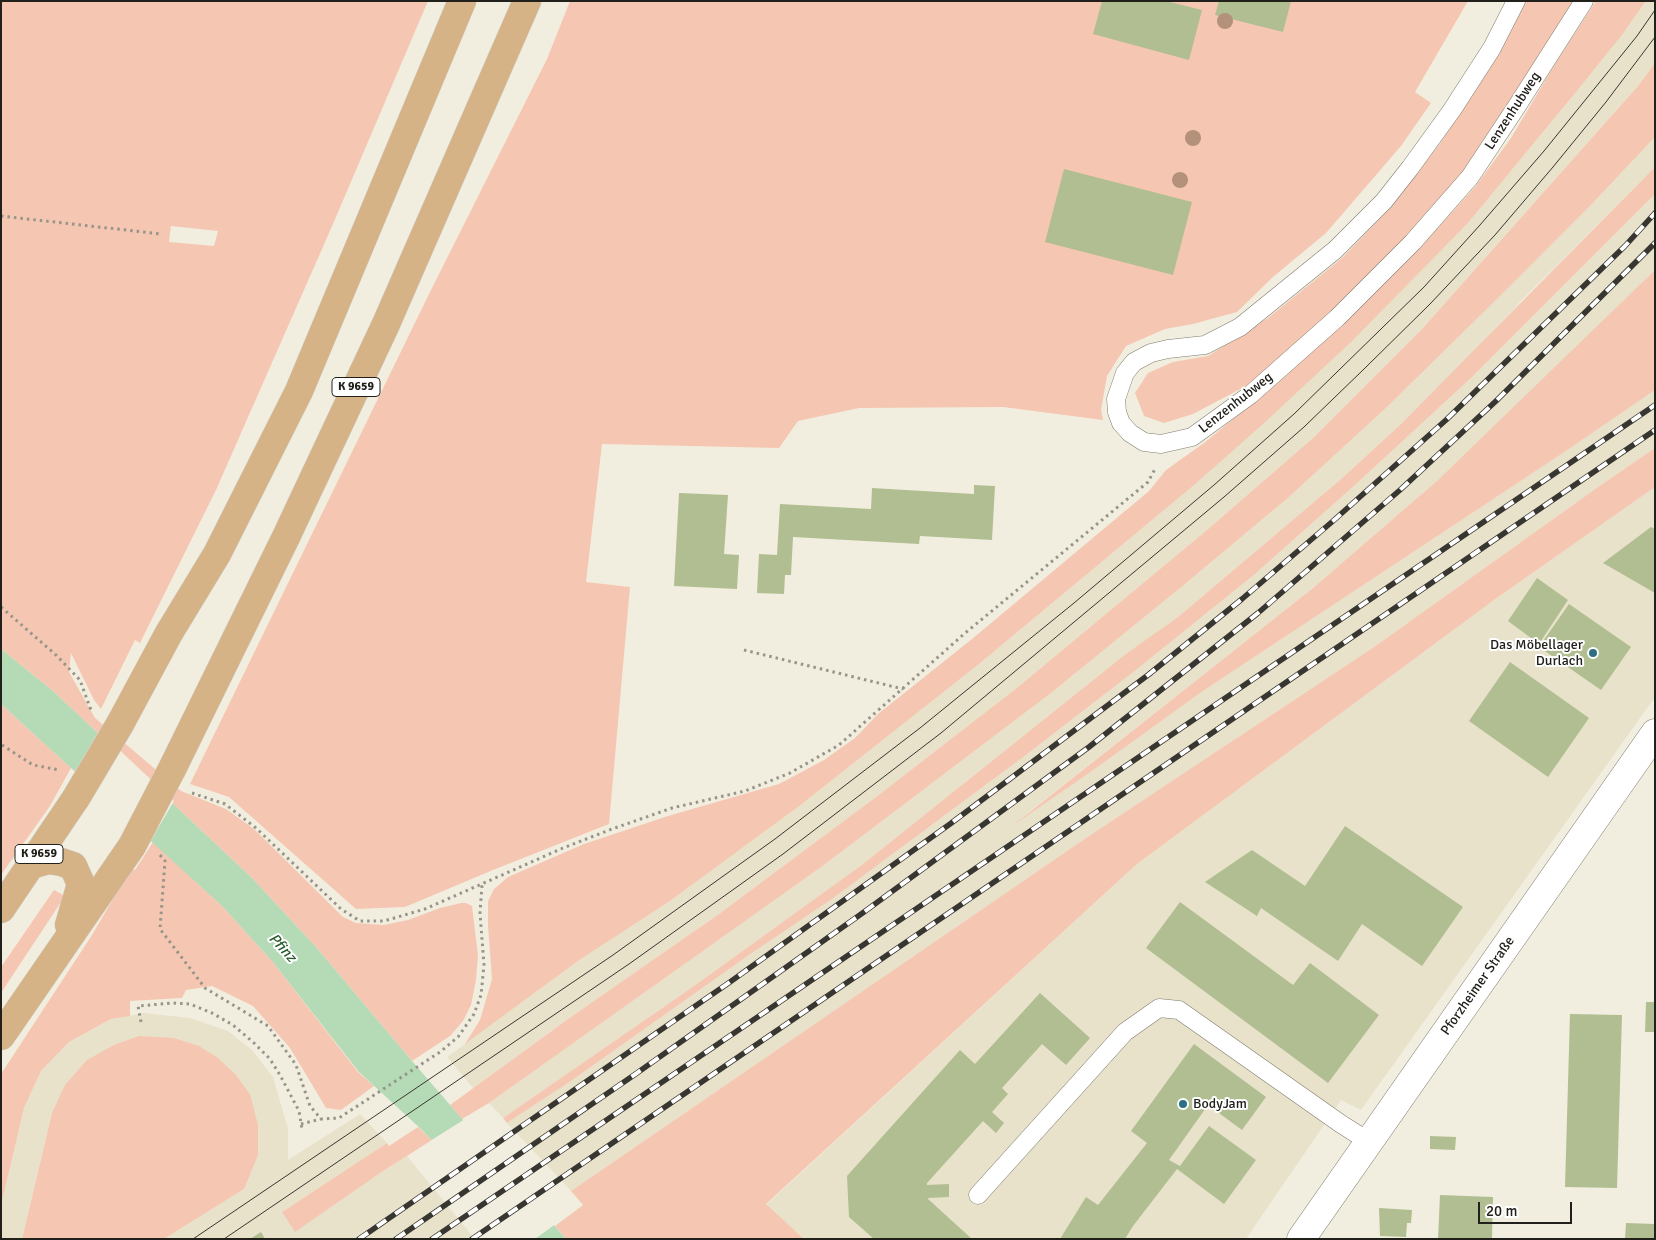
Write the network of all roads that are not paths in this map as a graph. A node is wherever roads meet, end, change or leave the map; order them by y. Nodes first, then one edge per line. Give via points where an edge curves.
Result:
1 (462, 1) edge
2 (526, 1) edge
3 (1516, 1) edge
4 (1584, 1) edge
5 (1655, 733) edge
6 (31, 865) junction
7 (1, 909) edge
8 (64, 945) junction
9 (1, 1036) edge
10 (1368, 1141) junction
11 (978, 1195) dead end
12 (1301, 1239) edge

1 - 6 main road, K 9659, bridge via 300,391 217,554 109,721 76,798
2 - 8 main road, K 9659, bridge via 386,324 286,537 179,779
3 - 4 lane, Lenzenhubweg via 1492,48 1452,110 1384,201 1336,250 1240,327 1205,345 1168,349 1134,362 1125,373 1116,399 1121,423 1130,433 1144,442 1160,444 1192,437 1250,395 1337,318 1413,242 1470,177
5 - 10 street, Pforzheimer Straße
6 - 7 main road, K 9659
6 - 8 main road via 48,860 61,862 73,866 79,876 81,884
8 - 9 main road, K 9659
10 - 11 lane via 1180,1010 1159,1008 1125,1032
10 - 12 street, Pforzheimer Straße

